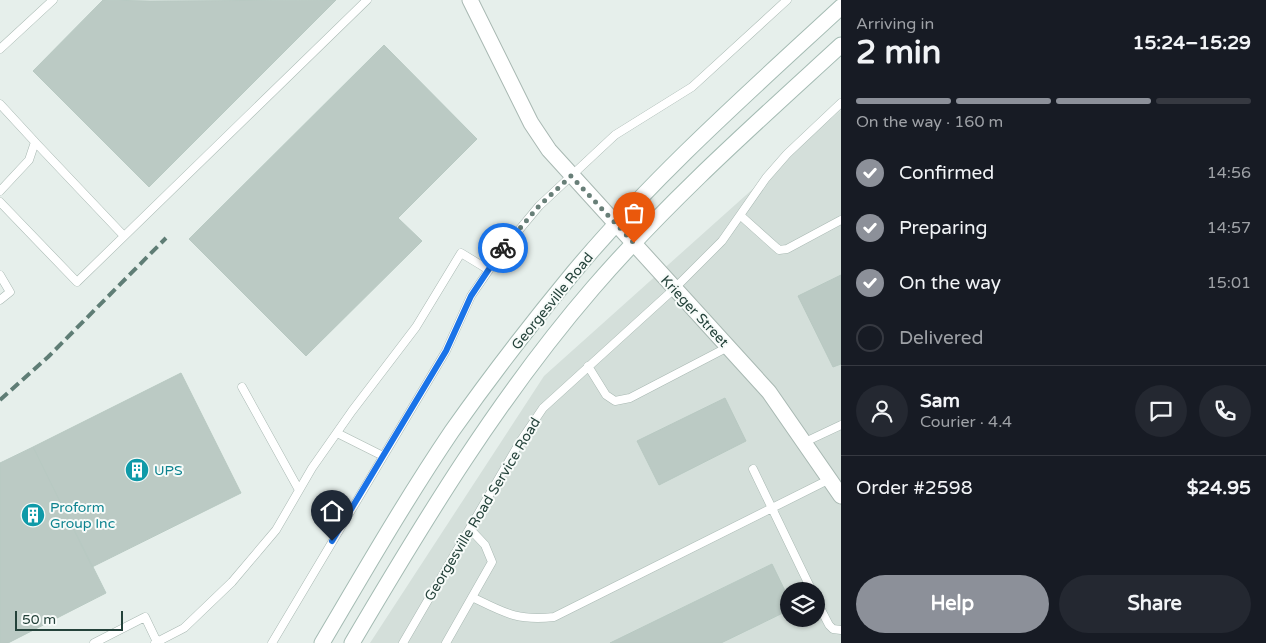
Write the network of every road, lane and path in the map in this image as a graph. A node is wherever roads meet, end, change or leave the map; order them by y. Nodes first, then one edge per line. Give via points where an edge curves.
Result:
1 (53, 0) edge
2 (367, 0) edge
3 (470, 0) edge
4 (787, 0) edge
5 (841, 7) edge
6 (841, 45) edge
7 (0, 49) edge
8 (841, 103) edge
9 (0, 104) edge
10 (35, 142) junction
11 (571, 176) junction
12 (0, 191) edge
13 (0, 202) edge
14 (741, 216) junction
15 (841, 220) edge
16 (617, 224) junction
17 (124, 236) junction
18 (634, 243) junction
19 (489, 270) junction
20 (0, 275) edge
21 (674, 289) junction
22 (0, 300) edge
23 (728, 347) junction
24 (588, 366) junction
25 (242, 387) dead end
26 (841, 425) edge
27 (337, 432) junction
28 (805, 442) junction
29 (382, 456) junction
30 (753, 469) dead end
31 (838, 488) edge
32 (299, 490) junction
33 (772, 509) junction
34 (470, 529) junction
35 (808, 582) edge
36 (472, 597) junction
37 (825, 617) edge
38 (841, 630) edge
39 (156, 642) edge
40 (94, 643) edge
41 (272, 643) edge
42 (322, 643) edge
43 (352, 643) edge
44 (403, 643) edge
45 (446, 643) edge

1 - 7 lane
2 - 17 lane
3 - 11 main road, Krieger Street via 532,123
4 - 11 lane via 692,87 615,135
5 - 16 main road, Georgesville Road via 746,95
6 - 18 main road, Georgesville Road via 702,174
8 - 14 lane, Georgesville Road Service Road via 787,154 766,178
9 - 10 lane
10 - 12 lane via 29,160
10 - 17 lane
11 - 16 main road, Krieger Street
11 - 19 lane via 539,206
13 - 17 lane via 77,282
14 - 15 lane via 779,250 787,249
14 - 21 lane, Georgesville Road Service Road via 722,241
16 - 18 main road, Krieger Street
16 - 42 main road, Georgesville Road via 525,334 453,431
18 - 21 main road, Krieger Street
18 - 43 main road, Georgesville Road via 534,361 472,447
19 - 27 lane via 461,252 416,327
19 - 29 lane via 471,296 446,351
20 - 22 lane via 10,292
21 - 23 main road, Krieger Street
21 - 24 lane, Georgesville Road Service Road
23 - 24 lane via 630,398 615,401 606,395
23 - 28 main road, Krieger Street via 769,392
24 - 34 lane, Georgesville Road Service Road via 543,408
25 - 32 lane
26 - 28 lane
27 - 29 lane
27 - 32 lane
28 - 31 main road, Krieger Street
29 - 41 lane
30 - 33 lane
31 - 33 lane
32 - 39 lane via 276,530 232,582 184,628
33 - 35 lane
33 - 36 lane via 554,617 532,620 513,617
34 - 36 lane via 486,545 492,562
34 - 44 lane, Georgesville Road Service Road
36 - 45 lane
37 - 38 lane via 833,629
39 - 40 lane via 145,617

